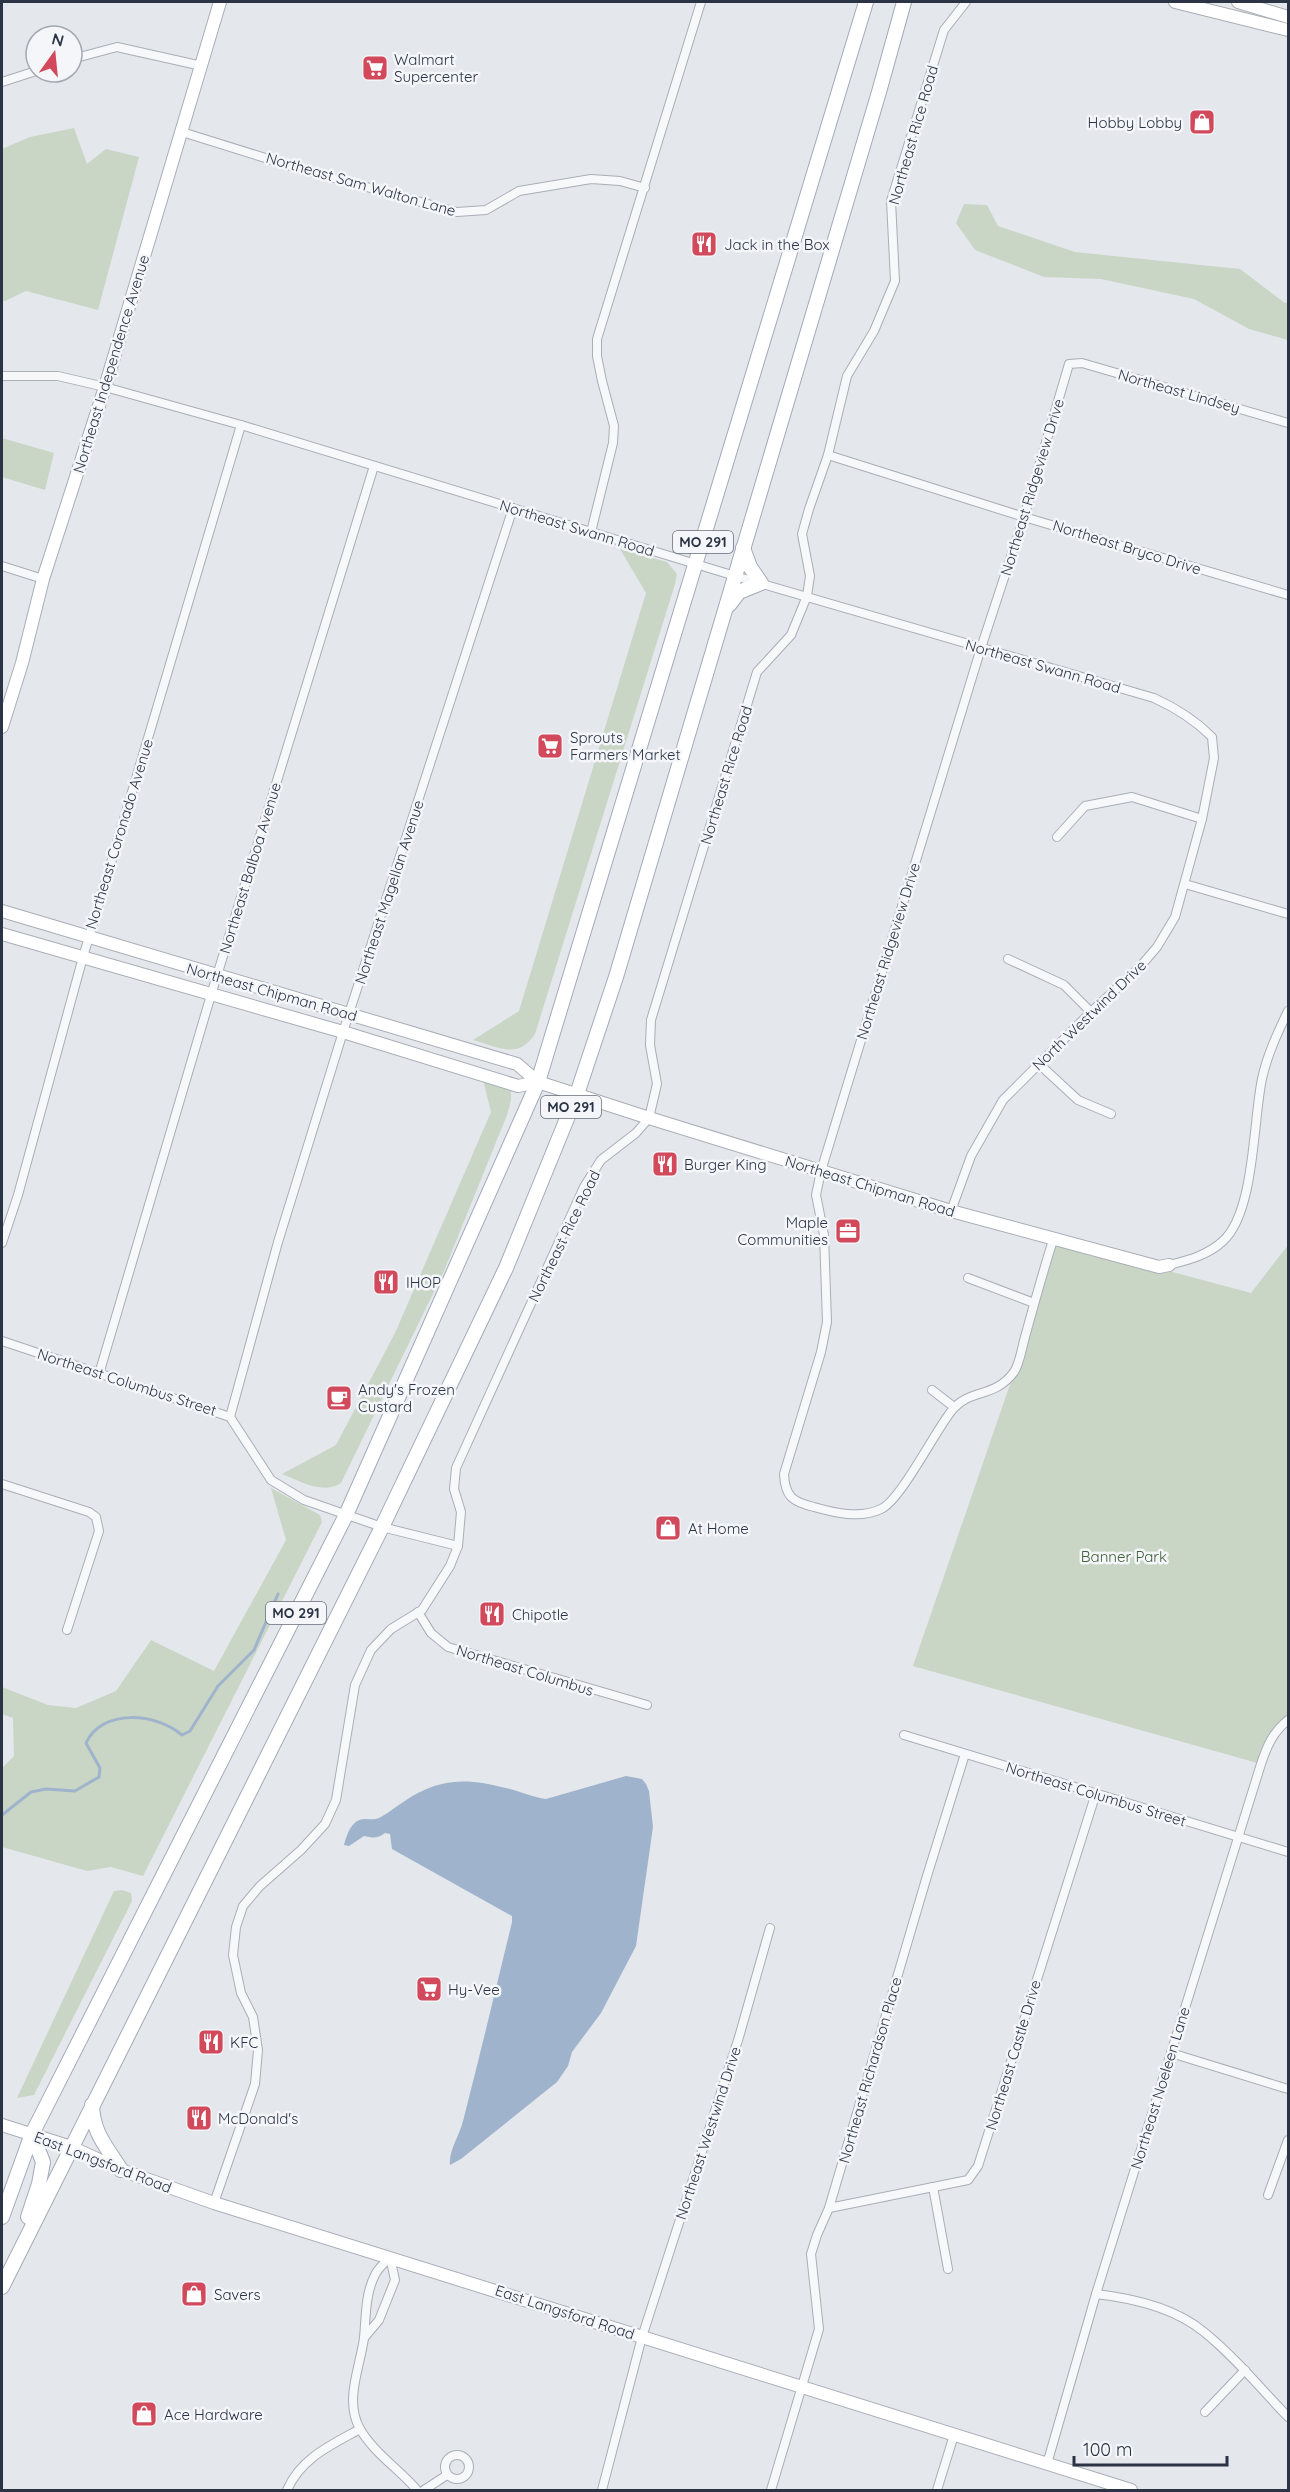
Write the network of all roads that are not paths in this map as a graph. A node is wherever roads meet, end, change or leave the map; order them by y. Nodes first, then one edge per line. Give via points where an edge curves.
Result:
1 (220, 2) edge
2 (701, 2) edge
3 (866, 2) edge
4 (904, 2) edge
5 (966, 2) edge
6 (1175, 2) edge
7 (1238, 2) edge
8 (1288, 16) edge
9 (1288, 30) edge
10 (84, 56) edge
11 (202, 66) junction
12 (24, 75) edge
13 (2, 82) edge
14 (182, 132) junction
15 (645, 188) junction
16 (1069, 364) joint
17 (2, 376) edge
18 (105, 387) junction
19 (1288, 423) edge
20 (241, 425) junction
21 (828, 455) junction
22 (374, 466) junction
23 (513, 508) junction
24 (1024, 517) junction
25 (591, 532) junction
26 (743, 549) junction
27 (696, 564) junction
28 (2, 566) edge
29 (735, 576) junction
30 (43, 579) junction
31 (761, 584) junction
32 (1288, 595) edge
33 (807, 596) junction
34 (725, 611) junction
35 (981, 648) junction
36 (2, 726) edge
37 (1212, 737) joint
38 (1202, 819) junction
39 (1057, 837) dead end
40 (1185, 884) junction
41 (2, 911) edge
42 (1288, 914) edge
43 (2, 934) edge
44 (88, 938) junction
45 (83, 957) junction
46 (1008, 959) dead end
47 (216, 976) junction
48 (211, 995) junction
49 (1288, 1011) edge
50 (1091, 1012) junction
51 (349, 1015) junction
52 (343, 1032) junction
53 (432, 1039) junction
54 (428, 1058) junction
55 (1039, 1064) junction
56 (538, 1082) junction
57 (577, 1094) junction
58 (1111, 1114) dead end
59 (649, 1118) junction
60 (821, 1171) junction
61 (951, 1211) junction
62 (1053, 1240) junction
63 (2, 1243) edge
64 (1169, 1264) joint
65 (968, 1278) dead end
66 (1035, 1303) junction
67 (2, 1341) edge
68 (99, 1374) junction
69 (932, 1390) dead end
70 (954, 1407) junction
71 (230, 1417) junction
72 (2, 1484) edge
73 (346, 1515) junction
74 (382, 1527) junction
75 (458, 1546) junction
76 (418, 1612) junction
77 (68, 1630) dead end
78 (648, 1705) dead end
79 (1288, 1720) edge
80 (904, 1736) dead end
81 (965, 1754) junction
82 (1096, 1793) junction
83 (1240, 1838) junction
84 (1288, 1852) edge
85 (770, 1928) dead end
86 (1171, 2052) junction
87 (1288, 2089) edge
88 (92, 2105) junction
89 (2, 2125) edge
90 (32, 2134) junction
91 (1288, 2140) edge
92 (71, 2147) junction
93 (121, 2170) junction
94 (933, 2187) junction
95 (1268, 2195) dead end
96 (214, 2203) junction
97 (830, 2208) junction
98 (2, 2217) edge
99 (390, 2257) junction
100 (13, 2263) junction
101 (948, 2269) dead end
102 (2, 2287) edge
103 (1096, 2294) junction
104 (642, 2337) junction
105 (364, 2338) junction
106 (1245, 2370) junction
107 (801, 2388) junction
108 (1205, 2412) dead end
109 (1287, 2414) edge
110 (360, 2429) junction
111 (954, 2435) junction
112 (1047, 2464) junction
113 (447, 2475) dead end
114 (1100, 2486) edge
115 (287, 2490) edge
116 (417, 2490) edge
117 (424, 2490) edge
118 (603, 2490) edge
119 (771, 2490) edge
120 (937, 2490) edge
121 (1131, 2490) edge

1 - 11 street, Northeast Independence Avenue
2 - 15 street
3 - 27 main road, MO 291
4 - 26 main road, MO 291
5 - 21 street, Northeast Rice Road via 944,30 891,201 895,281 874,331 847,376
6 - 9 street
7 - 8 street
10 - 11 street via 117,47
11 - 14 street, Northeast Independence Avenue
12 - 13 street
14 - 15 street, Northeast Sam Walton Lane via 457,212 486,210 519,191 591,179
14 - 18 street, Northeast Independence Avenue
15 - 25 street via 597,339 597,356 614,426
16 - 19 street, Northeast Lindsey via 1082,363
16 - 24 street, Northeast Ridgeview Drive
17 - 18 street, Northeast Swann Road via 58,376
18 - 20 street, Northeast Swann Road
18 - 30 street, Northeast Independence Avenue
20 - 22 street, Northeast Swann Road
20 - 44 street, Northeast Coronado Avenue
21 - 24 street, Northeast Bryco Drive
21 - 33 street, Northeast Rice Road via 802,534 810,576
22 - 23 street, Northeast Swann Road
22 - 47 street, Northeast Balboa Avenue
23 - 25 street, Northeast Swann Road
23 - 51 street, Northeast Magellan Avenue
24 - 32 street, Northeast Bryco Drive
24 - 35 street, Northeast Ridgeview Drive
25 - 27 street, Northeast Swann Road
26 - 29 main road, MO 291
26 - 31 main road
27 - 29 street, Northeast Swann Road
27 - 56 main road, MO 291
28 - 30 street
29 - 31 street, Northeast Swann Road
29 - 34 main road, MO 291
30 - 36 street, Northeast Independence Avenue
31 - 33 street, Northeast Swann Road
31 - 34 main road via 739,592
33 - 35 street, Northeast Swann Road
33 - 59 street, Northeast Rice Road via 791,635 757,672 651,1020 650,1045 657,1084
34 - 57 main road, MO 291 via 616,977
35 - 37 street, Northeast Swann Road via 1154,698 1185,713
35 - 60 street, Northeast Ridgeview Drive
37 - 38 street, North Westwind Drive via 1214,758
38 - 39 street via 1132,797 1085,806
38 - 40 street, North Westwind Drive
40 - 42 street
40 - 50 street, North Westwind Drive via 1175,916 1156,947
41 - 44 street, Northeast Chipman Road
43 - 45 street, Northeast Chipman Road
44 - 45 street, Northeast Coronado Avenue
44 - 47 street, Northeast Chipman Road
45 - 48 street, Northeast Chipman Road
45 - 63 street, Northeast Coronado Avenue
46 - 50 street via 1064,985
47 - 48 street, Northeast Balboa Avenue
47 - 51 street, Northeast Chipman Road
48 - 52 street, Northeast Chipman Road
48 - 68 street, Northeast Balboa Avenue
49 - 64 street via 1262,1078 1248,1184 1239,1214 1224,1240 1197,1258
50 - 55 street, North Westwind Drive
51 - 52 street, Northeast Magellan Avenue
51 - 53 street, Northeast Chipman Road
52 - 54 street, Northeast Chipman Road
52 - 71 street, Northeast Magellan Avenue via 278,1242
53 - 54 street
53 - 56 street, Northeast Chipman Road via 517,1064
54 - 56 street, Northeast Chipman Road via 518,1086
55 - 58 street via 1078,1100
55 - 61 street, North Westwind Drive via 1003,1100 972,1156
56 - 57 street, Northeast Chipman Road
56 - 73 main road, MO 291
57 - 59 street, Northeast Chipman Road
57 - 74 main road, MO 291 via 506,1268
59 - 60 street, Northeast Chipman Road
59 - 75 street, Northeast Rice Road via 601,1160 584,1187 456,1468 454,1489 461,1512
60 - 61 street, Northeast Chipman Road
60 - 70 street, Northeast Ridgeview Drive via 816,1195 824,1235 827,1322 784,1474 790,1497 836,1513 853,1515 883,1509
61 - 62 street, Northeast Chipman Road
62 - 64 street, Northeast Chipman Road via 1159,1267
62 - 66 street
65 - 66 street
66 - 70 street via 1015,1370 1000,1387
67 - 68 street, Northeast Columbus Street
68 - 71 street, Northeast Columbus Street
69 - 70 street
71 - 73 street, Northeast Columbus Street via 271,1480 304,1500
72 - 77 street via 96,1517 99,1531
73 - 74 street, Northeast Columbus Street
73 - 90 main road, MO 291
74 - 75 street, Northeast Columbus Street
74 - 88 main road, MO 291
75 - 76 street, Northeast Rice Road via 450,1566
76 - 78 street, Northeast Columbus via 431,1633 448,1647
76 - 96 street, Northeast Rice Road via 391,1629 370,1650 356,1685 336,1800 325,1824 260,1886 239,1917 233,1955 241,1993 253,2017 258,2050 255,2084
79 - 83 street, Northeast Noeleen Lane via 1268,1744
80 - 81 street, Northeast Columbus Street
81 - 82 street, Northeast Columbus Street
81 - 97 street, Northeast Richardson Place
82 - 83 street, Northeast Columbus Street
82 - 94 street, Northeast Castle Drive via 978,2166 968,2180
83 - 84 street, Northeast Columbus Street
83 - 86 street, Northeast Noeleen Lane
85 - 104 street, Northeast Westwind Drive
86 - 87 street
86 - 103 street, Northeast Noeleen Lane
88 - 92 main road, MO 291
88 - 93 main road via 96,2132
89 - 90 street, East Langsford Road
90 - 92 street, East Langsford Road
90 - 98 main road, MO 291
90 - 100 main road via 43,2162
91 - 95 street
92 - 93 street, East Langsford Road
92 - 100 main road, MO 291
93 - 96 street, East Langsford Road
94 - 97 street, Northeast Castle Drive
94 - 101 street
96 - 99 street, East Langsford Road
97 - 107 street, Northeast Richardson Place via 811,2254 819,2329
99 - 104 street, East Langsford Road
99 - 105 street via 375,2274 364,2317
99 - 105 street via 395,2280 379,2320
100 - 102 main road, MO 291
103 - 106 street via 1119,2296 1182,2319 1203,2331
103 - 112 street, Northeast Noeleen Lane
104 - 107 street, East Langsford Road
104 - 118 street, Northeast Westwind Drive
105 - 110 street via 354,2388 354,2410
106 - 108 street
106 - 109 street
107 - 111 street, East Langsford Road
107 - 119 street, Northeast Richardson Place
110 - 115 street via 310,2458 299,2468
110 - 116 street
111 - 112 street, East Langsford Road
111 - 120 street
112 - 114 street, East Langsford Road
113 - 117 street
114 - 121 street, East Langsford Road

